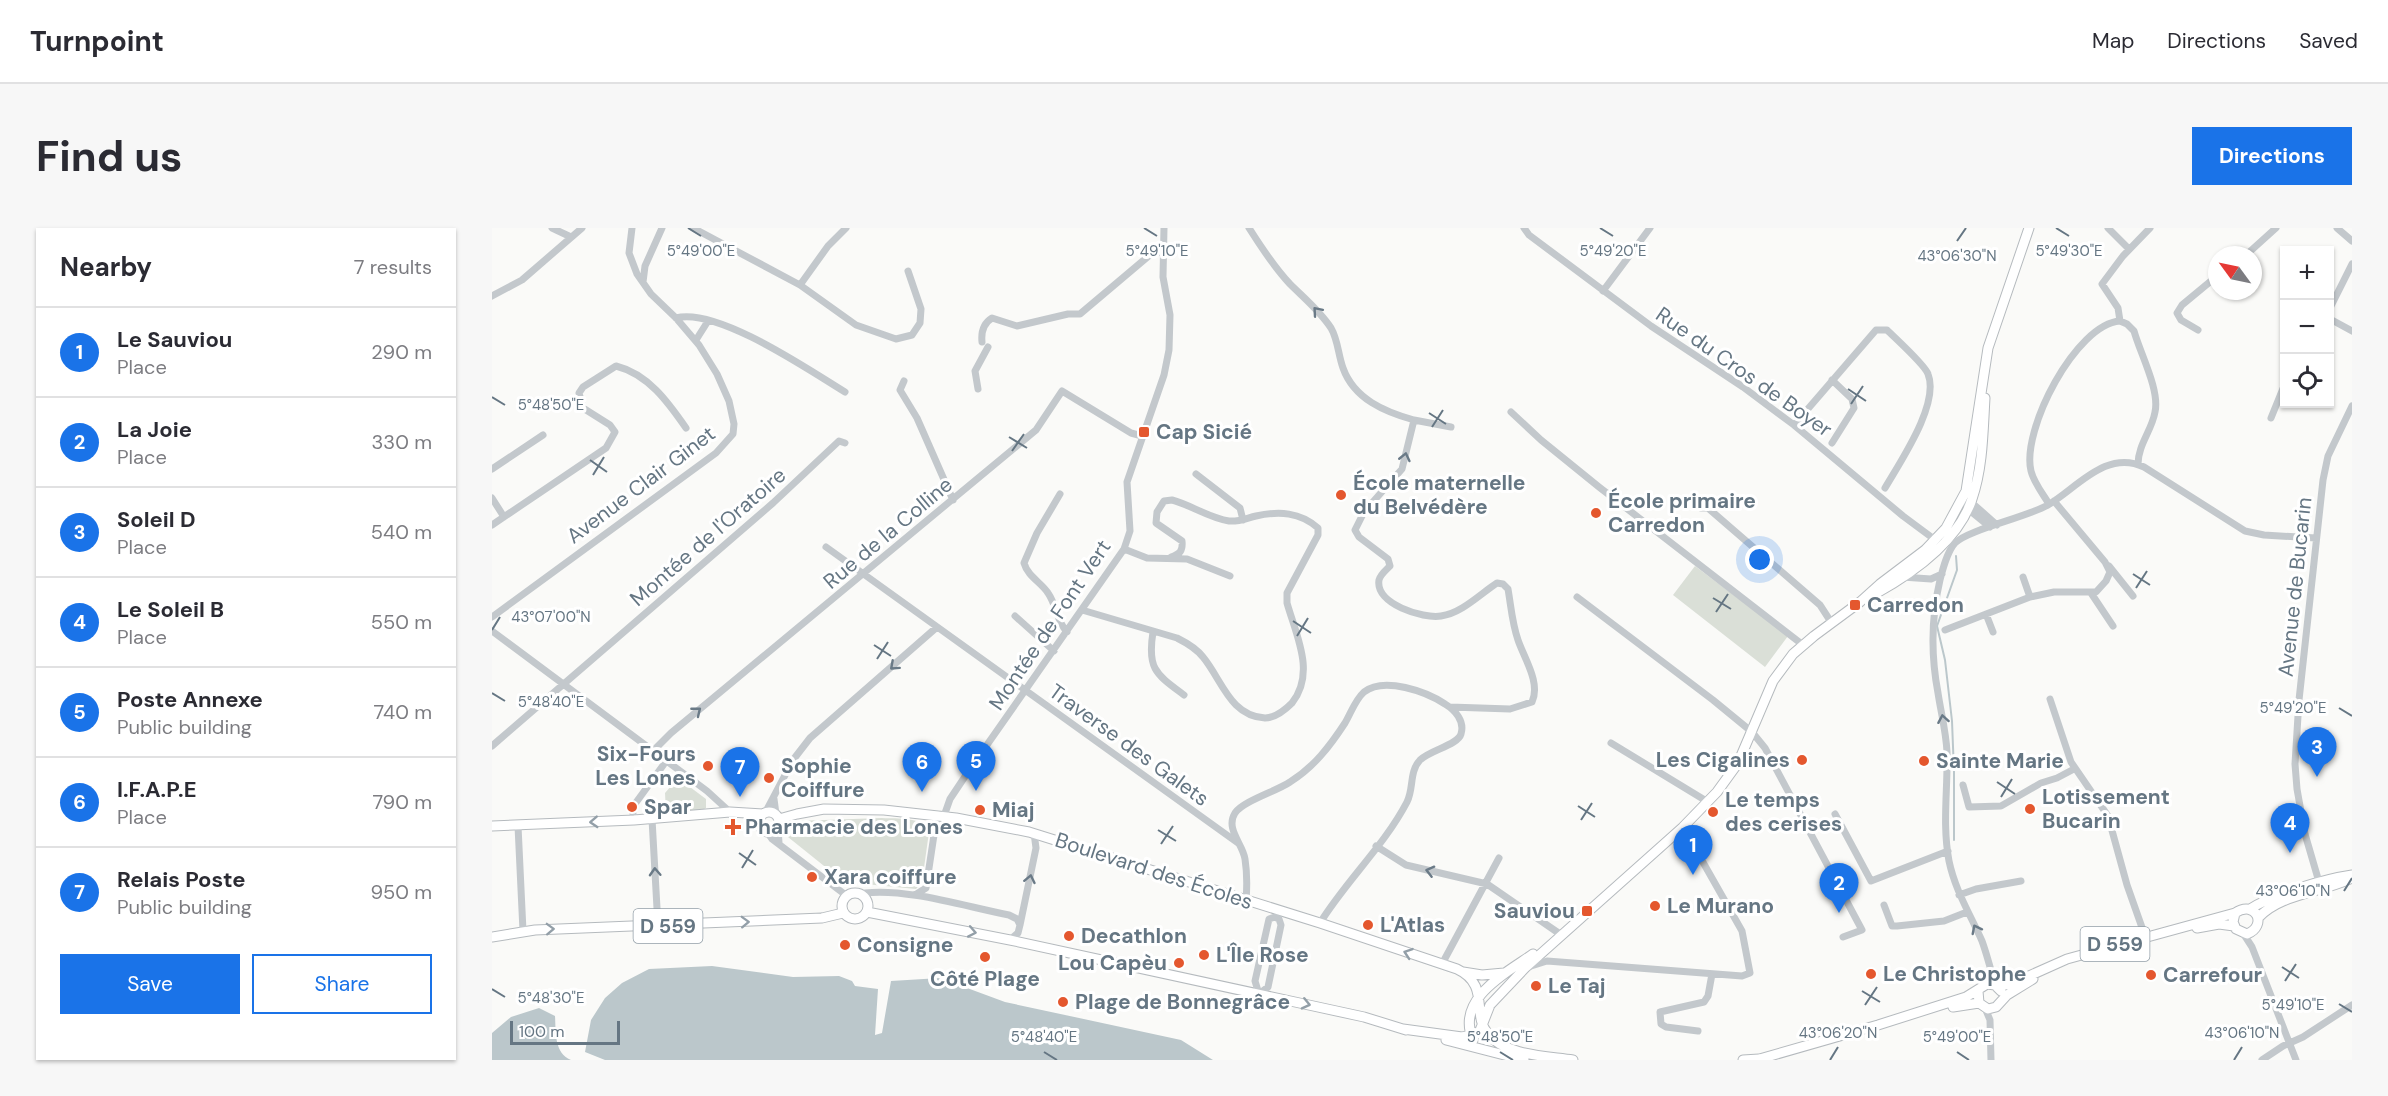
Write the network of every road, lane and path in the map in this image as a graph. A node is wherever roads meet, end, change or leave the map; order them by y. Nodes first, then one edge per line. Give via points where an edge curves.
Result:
1 (552, 228) edge
2 (582, 228) edge
3 (632, 228) edge
4 (662, 228) edge
5 (693, 228) edge
6 (846, 228) edge
7 (1164, 228) edge
8 (1249, 228) edge
9 (1524, 228) edge
10 (1650, 228) edge
11 (2029, 228) edge
12 (2108, 228) edge
13 (2150, 228) edge
14 (2276, 228) edge
15 (2337, 228) edge
16 (571, 237) junction
17 (2352, 241) edge
18 (2256, 246) edge
19 (2129, 249) junction
20 (1162, 252) junction
21 (2352, 264) edge
22 (908, 271) dead end
23 (2208, 283) edge
24 (643, 284) junction
25 (800, 285) junction
26 (1603, 291) junction
27 (492, 296) edge
28 (2334, 300) edge
29 (676, 318) junction
30 (708, 321) junction
31 (2120, 321) junction
32 (2334, 322) edge
33 (2198, 330) dead end
34 (2352, 331) edge
35 (696, 340) junction
36 (982, 342) dead end
37 (988, 347) dead end
38 (1985, 372) junction
39 (1832, 380) junction
40 (904, 381) dead end
41 (978, 389) dead end
42 (845, 392) dead end
43 (2280, 396) edge
44 (2352, 406) edge
45 (1511, 412) dead end
46 (2271, 418) dead end
47 (1414, 420) junction
48 (1794, 424) junction
49 (1451, 427) dead end
50 (686, 428) dead end
51 (543, 435) dead end
52 (1142, 436) junction
53 (845, 443) dead end
54 (1832, 443) dead end
55 (2138, 464) junction
56 (492, 469) edge
57 (1196, 474) dead end
58 (1885, 488) dead end
59 (1965, 491) junction
60 (1060, 494) dead end
61 (492, 498) edge
62 (953, 500) junction
63 (2052, 502) junction
64 (1969, 505) junction
65 (1701, 508) dead end
66 (1955, 515) junction
67 (504, 517) junction
68 (1243, 520) junction
69 (492, 525) edge
70 (1993, 526) junction
71 (2316, 538) junction
72 (1939, 543) junction
73 (826, 547) dead end
74 (1124, 549) junction
75 (1171, 557) junction
76 (2105, 562) junction
77 (863, 574) junction
78 (1942, 574) junction
79 (1230, 576) dead end
80 (1902, 577) junction
81 (2023, 577) dead end
82 (2091, 593) junction
83 (2133, 596) dead end
84 (1577, 597) dead end
85 (2030, 597) junction
86 (1860, 602) junction
87 (1082, 610) junction
88 (1986, 614) junction
89 (1015, 616) dead end
90 (492, 617) edge
91 (1835, 620) junction
92 (2113, 626) dead end
93 (938, 627) junction
94 (1946, 630) dead end
95 (492, 631) edge
96 (1067, 632) junction
97 (1153, 632) junction
98 (1993, 632) dead end
99 (1803, 645) junction
100 (1054, 651) junction
101 (565, 684) junction
102 (1026, 691) junction
103 (1185, 695) dead end
104 (2050, 699) dead end
105 (1450, 707) junction
106 (1752, 732) junction
107 (1611, 743) dead end
108 (492, 746) edge
109 (654, 750) junction
110 (667, 760) junction
111 (2074, 769) junction
112 (1963, 785) dead end
113 (714, 796) junction
114 (774, 799) junction
115 (1708, 801) junction
116 (733, 812) junction
117 (715, 813) junction
118 (764, 813) junction
119 (1835, 814) dead end
120 (941, 815) junction
121 (652, 819) junction
122 (634, 820) junction
123 (778, 820) junction
124 (518, 825) junction
125 (492, 826) edge
126 (1683, 827) junction
127 (763, 829) junction
128 (1034, 833) junction
129 (779, 843) junction
130 (1238, 843) junction
131 (1376, 846) junction
132 (1948, 851) junction
133 (1499, 858) dead end
134 (2352, 876) edge
135 (2021, 881) dead end
136 (2319, 882) junction
137 (1487, 884) junction
138 (1959, 895) junction
139 (847, 896) junction
140 (862, 896) junction
141 (913, 896) junction
142 (1246, 900) junction
143 (1884, 905) dead end
144 (2250, 909) junction
145 (867, 912) junction
146 (1967, 912) junction
147 (843, 913) junction
148 (1276, 913) junction
149 (2235, 913) junction
150 (2258, 918) junction
151 (1320, 923) junction
152 (1020, 925) junction
153 (1571, 925) junction
154 (658, 926) junction
155 (2234, 926) junction
156 (2254, 930) junction
157 (523, 931) junction
158 (2243, 933) junction
159 (1560, 934) junction
160 (2145, 936) junction
161 (492, 937) edge
162 (1844, 937) dead end
163 (1010, 940) junction
164 (2252, 946) junction
165 (1545, 949) junction
166 (1547, 962) junction
167 (1442, 964) junction
168 (1525, 968) junction
169 (1463, 972) junction
170 (1507, 973) junction
171 (1712, 974) junction
172 (1996, 986) junction
173 (1978, 991) junction
174 (1259, 994) junction
175 (1479, 995) junction
176 (1999, 1004) junction
177 (1982, 1005) junction
178 (2352, 1005) edge
179 (1990, 1020) junction
180 (1483, 1025) junction
181 (1878, 1025) junction
182 (1403, 1029) junction
183 (1698, 1031) dead end
184 (1471, 1037) junction
185 (2290, 1043) junction
186 (1476, 1048) junction
187 (1758, 1059) edge
188 (1524, 1060) edge
189 (1573, 1060) edge
190 (1743, 1060) edge
191 (1991, 1060) edge
192 (2262, 1060) edge
193 (2296, 1060) edge

1 - 16 street
2 - 16 street
3 - 24 street, Avenue Clair Ginet via 629,253
4 - 24 street via 645,266
5 - 25 street
6 - 25 street
7 - 20 street, Montée de Font Vert
47 -> 8 street via 1381,410 1357,389 1342,367 1331,329 1277,269
9 - 26 street, Rue du Cros de Boyer
10 - 26 street
11 - 38 main road via 1993,330
12 - 19 street
13 - 19 street
14 - 18 street
15 - 17 street
16 - 27 street via 522,280
19 - 31 street via 2102,284 2118,308
20 - 36 street via 1151,254 1083,313 1017,326 992,318 985,326
20 - 52 street, Montée de Font Vert via 1171,328 1169,350
21 - 28 street
22 - 25 street via 921,309 920,323 912,335 896,339 856,325
23 - 33 street via 2177,313
24 - 29 street, Avenue Clair Ginet
26 - 48 street, Rue du Cros de Boyer
29 - 30 street via 686,315
29 - 35 street, Avenue Clair Ginet
30 - 35 street
30 - 42 street via 771,346
31 - 55 street via 2134,331 2156,399
31 - 63 street via 2110,322 2088,338 2057,377 2043,409 2033,442 2031,471
32 - 34 street
35 - 90 street, Avenue Clair Ginet via 729,401 734,424 726,444
37 - 41 street via 975,371
38 - 59 main road
38 - 64 main road via 1979,470
39 - 48 street
39 - 54 street via 1852,399 1854,408
39 - 58 street via 1876,330 1887,330 1928,373 1930,389 1919,430
40 - 62 street via 900,390 917,418
43 - 46 street
44 - 71 street, Avenue de Bucarin via 2328,456
45 - 99 street via 1599,487
47 - 49 street
105 -> 47 street via 1510,709 1532,702 1534,687 1518,640 1508,589 1503,584 1497,583 1439,617 1395,606 1379,586 1379,578 1390,566 1388,559 1355,530 1364,512 1402,469
48 - 72 street, Rue du Cros de Boyer
50 - 67 street via 660,392 616,366 579,393 582,408 615,432 612,440 606,448
51 - 56 street
52 - 62 street, Rue de la Colline via 1062,391 1036,430
52 - 74 street, Montée de Font Vert via 1128,482 1130,531
53 - 101 street, Montée de l'Oratoire via 839,441
55 - 63 street via 2105,466
55 - 71 street via 2245,531
57 - 68 street via 1240,508
59 - 64 street
59 - 66 main road
60 - 96 street via 1024,563 1047,590 1057,619
61 - 67 street
62 - 77 street, Rue de la Colline
63 - 70 street
63 - 76 street
64 - 66 street
64 - 70 street
64 - 72 main road via 1958,527
65 - 91 street via 1708,508 1825,610 1831,611
66 - 72 main road
67 - 69 street
68 - 75 street via 1222,520 1183,502 1164,501 1156,523 1182,541 1179,555
68 - 97 street via 1288,513 1318,528 1318,535 1287,593 1305,676 1292,702 1270,718 1254,717 1231,701 1203,656 1191,645
70 - 78 street via 1957,541 1950,549
71 - 136 street, Avenue de Bucarin via 2295,764 2306,834
72 - 80 main road
72 - 86 main road
73 - 77 street, Traverse des Galets
74 - 75 street via 1147,558
74 - 87 street, Montée de Font Vert
75 - 79 street
76 - 82 street via 2110,572 2106,581
76 - 83 street
77 - 93 street, Traverse des Galets
109 -> 77 street, Rue de la Colline
78 - 80 street via 1931,579
132 -> 78 street via 1947,753 1934,663 1933,625
80 - 86 main road
81 - 85 street
82 - 85 street via 2054,592
82 - 92 street
84 - 106 street
85 - 88 street
86 - 91 main road
87 - 96 street, Montée de Font Vert
87 - 97 street
88 - 94 street
88 - 98 street
89 - 100 street
91 - 99 main road
93 - 102 street, Traverse des Galets
93 -> 114 street via 810,738 786,772
95 - 101 street
96 - 100 street, Montée de Font Vert
97 - 103 street via 1150,659 1154,669
99 - 106 main road via 1773,681
100 - 102 street, Montée de Font Vert
101 - 108 street
101 - 109 street
102 - 120 street, Montée de Font Vert
102 - 130 street, Traverse des Galets
104 - 111 street
105 - 130 street via 1411,689 1392,686 1367,690 1312,766 1235,812 1232,829
105 - 131 street via 1459,716 1461,735 1419,761 1412,774 1409,798
106 - 115 main road via 1738,763
106 - 162 street via 1765,748 1862,930
107 - 115 street
109 - 110 street
110 - 113 street
110 - 122 street via 632,808
111 - 112 street via 2001,806 1969,807
111 - 160 street via 2108,816
113 - 116 street
113 - 117 street
114 - 118 street
114 - 123 street
115 - 126 main road
116 - 117 main road
116 - 118 main road
116 - 127 main road
117 - 121 main road
118 - 123 main road
118 - 127 main road via 759,819
119 - 132 street via 1871,881
120 - 123 main road, Boulevard des Écoles via 824,809
120 - 128 main road, Boulevard des Écoles
120 - 141 street, Montée de Font Vert via 926,888
121 - 122 main road
154 -> 121 street
122 -> 124 main road
123 - 127 main road via 773,832
123 - 129 street
124 - 125 main road
124 - 157 street
126 - 153 main road
126 - 171 street via 1742,931 1750,973
127 - 129 street
128 - 142 main road, Boulevard des Écoles
152 -> 128 street via 1036,848
129 - 139 street
130 - 142 street via 1245,857
137 -> 131 street via 1406,865
131 - 151 street
132 - 138 street
133 - 137 street
134 - 136 main road
134 - 150 main road via 2339,885 2267,908
135 - 138 street
136 - 144 main road
137 - 159 street
137 - 167 street
138 - 146 street
139 - 140 main road
139 - 147 main road
140 - 141 street via 881,892
140 - 145 main road via 867,901
141 - 152 street via 1009,915
142 - 148 main road, Boulevard des Écoles
143 - 146 street via 1892,926 1944,921
144 - 149 main road
144 - 150 main road
145 - 147 main road via 857,920
145 -> 163 main road
172 -> 146 street via 1982,941
154 -> 147 main road, D 559 via 822,918
148 - 151 main road, Boulevard des Écoles
148 - 174 street via 1269,919 1255,981
148 - 174 street via 1281,925 1268,987
149 - 155 main road
149 - 160 main road, D 559
150 - 156 main road
167 -> 151 main road, Boulevard des Écoles
152 - 163 street
153 - 159 main road
153 - 165 main road
157 -> 154 main road, D 559
155 - 158 main road
155 - 176 main road, D 559 via 2219,924 2186,930 2080,958 2045,972
156 - 158 main road
156 - 164 street
157 - 161 main road, D 559
158 - 164 street
159 - 170 main road
160 - 172 main road, D 559 via 2067,958 2011,984
163 - 174 main road
164 - 185 street
165 - 166 street
165 - 168 main road
166 - 168 street
166 - 171 street
167 - 169 main road, Boulevard des Écoles
168 - 180 main road via 1490,1005
169 - 170 main road, Boulevard des Écoles
169 - 175 main road
170 - 175 main road
171 - 183 street via 1704,1002 1660,1012 1661,1024 1666,1027
172 - 173 main road via 1984,985
172 - 176 main road via 2002,995
173 - 177 main road
173 - 181 main road
174 -> 182 main road
175 - 180 main road
175 - 184 main road via 1471,1014
176 - 177 main road
176 - 179 street
177 - 179 street
177 - 181 main road via 1967,1003
178 - 185 street
179 - 191 street
180 - 184 main road
180 - 189 main road via 1489,1036 1509,1048
181 - 187 main road
182 - 184 main road
182 - 186 main road
184 - 186 main road
185 - 192 street
185 - 193 street
186 - 188 main road
187 - 190 main road

